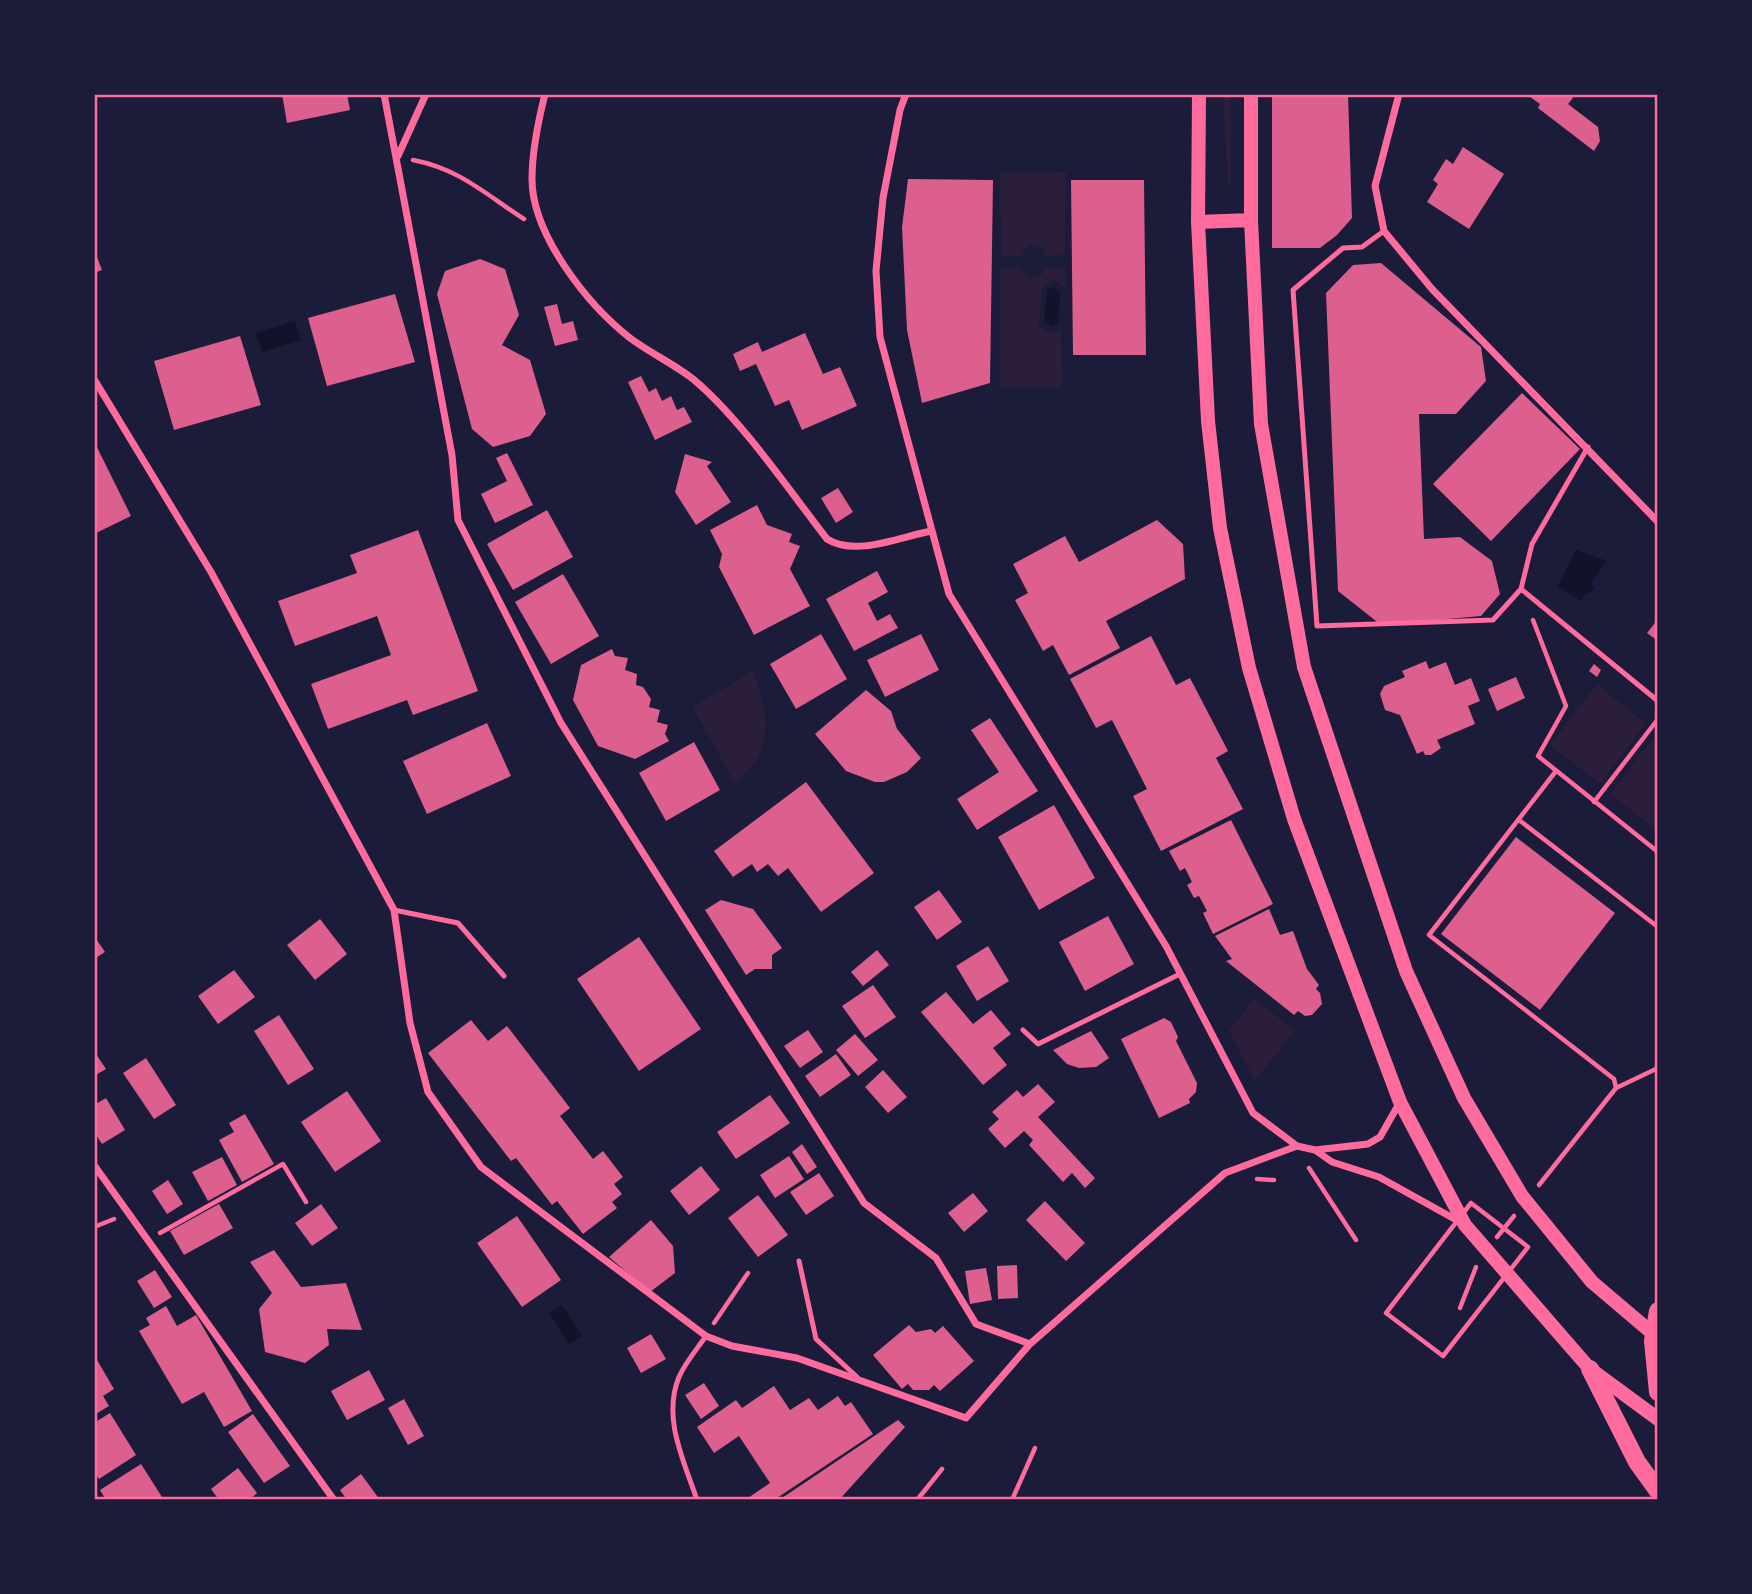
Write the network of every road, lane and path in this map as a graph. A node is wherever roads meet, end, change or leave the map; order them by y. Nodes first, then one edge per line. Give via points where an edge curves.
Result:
1 (384, 94) edge
2 (426, 94) edge
3 (545, 94) edge
4 (906, 94) edge
5 (1199, 94) edge
6 (1251, 94) edge
7 (1399, 94) edge
8 (398, 157) junction
9 (1251, 220) junction
10 (1198, 222) junction
11 (541, 225) junction
12 (1384, 231) junction
13 (94, 379) edge
14 (1588, 447) junction
15 (1657, 522) edge
16 (931, 531) junction
17 (1521, 589) junction
18 (1657, 701) edge
19 (1657, 719) edge
20 (1556, 771) junction
21 (1594, 802) junction
22 (1519, 820) junction
23 (1657, 850) edge
24 (394, 910) junction
25 (1657, 927) edge
26 (1180, 974) junction
27 (504, 976) dead end
28 (1023, 1030) dead end
29 (1657, 1068) edge
30 (1616, 1088) junction
31 (1400, 1102) junction
32 (1297, 1146) junction
33 (1315, 1150) junction
34 (94, 1165) edge
35 (1311, 1171) dead end
36 (1253, 1178) dead end
37 (1274, 1180) dead end
38 (1538, 1186) dead end
39 (306, 1202) dead end
40 (1521, 1207) dead end
41 (1465, 1225) junction
42 (1504, 1228) junction
43 (1496, 1238) dead end
44 (147, 1240) junction
45 (1356, 1240) dead end
46 (1480, 1258) dead end
47 (799, 1261) dead end
48 (748, 1273) dead end
49 (1460, 1308) dead end
50 (1657, 1311) edge
51 (706, 1336) junction
52 (1657, 1338) edge
53 (1030, 1344) junction
54 (1590, 1369) junction
55 (859, 1379) junction
56 (1657, 1392) edge
57 (1657, 1419) edge
58 (1035, 1448) dead end
59 (942, 1469) dead end
60 (1657, 1491) edge
61 (334, 1500) edge
62 (697, 1500) edge
63 (917, 1500) edge
64 (1013, 1500) edge

1 - 8 street
2 - 8 street
3 - 11 street via 531,181
4 - 16 street via 883,198 876,271 880,337
5 - 10 main road
6 - 9 main road
7 - 12 street via 1375,186
8 - 11 path via 441,165 523,219
8 - 53 street via 452,455 458,520 561,723 864,1203 936,1258 976,1324
9 - 10 main road
9 - 52 main road via 1261,425 1304,667 1406,971 1464,1098 1521,1196 1592,1282
10 - 31 main road via 1220,528 1249,668 1294,819
11 - 16 street via 590,300 630,338 693,379 827,539 853,547
12 - 14 street via 1432,289
12 - 17 lane via 1362,247 1343,248 1293,290 1317,626 1493,620
13 - 24 street via 211,572
14 - 15 street
14 - 17 lane via 1532,544
16 - 26 street via 949,594
17 - 18 lane
17 - 20 path via 1566,706 1538,756
19 - 21 path
20 - 21 path
20 - 22 path
21 - 23 path
22 - 25 path
22 - 30 path via 1429,935 1614,1079
24 - 27 lane via 457,923
24 - 51 street via 410,1023 428,1092 481,1167
26 - 28 lane via 1038,1044
26 - 32 street via 1253,1113
29 - 30 path
30 - 38 path
31 - 33 street via 1380,1137 1368,1144
31 - 41 main road
32 - 33 street
32 - 53 street via 1225,1174
33 - 41 street via 1332,1162 1379,1177
34 - 44 street
35 - 45 path
36 - 37 path
39 - 44 path via 283,1164
40 - 42 path
41 - 54 main road
42 - 42 path via 1528,1247 1443,1356 1386,1313 1471,1203
42 - 43 path
44 - 61 street
46 - 49 path
47 - 55 lane via 816,1339
48 - 51 path
50 - 56 main road via 1653,1341
51 - 55 street
51 - 62 lane via 680,1376 671,1402 675,1436
53 - 55 street via 966,1418
54 - 57 main road
54 - 60 main road via 1637,1462
58 - 64 path
59 - 63 path

